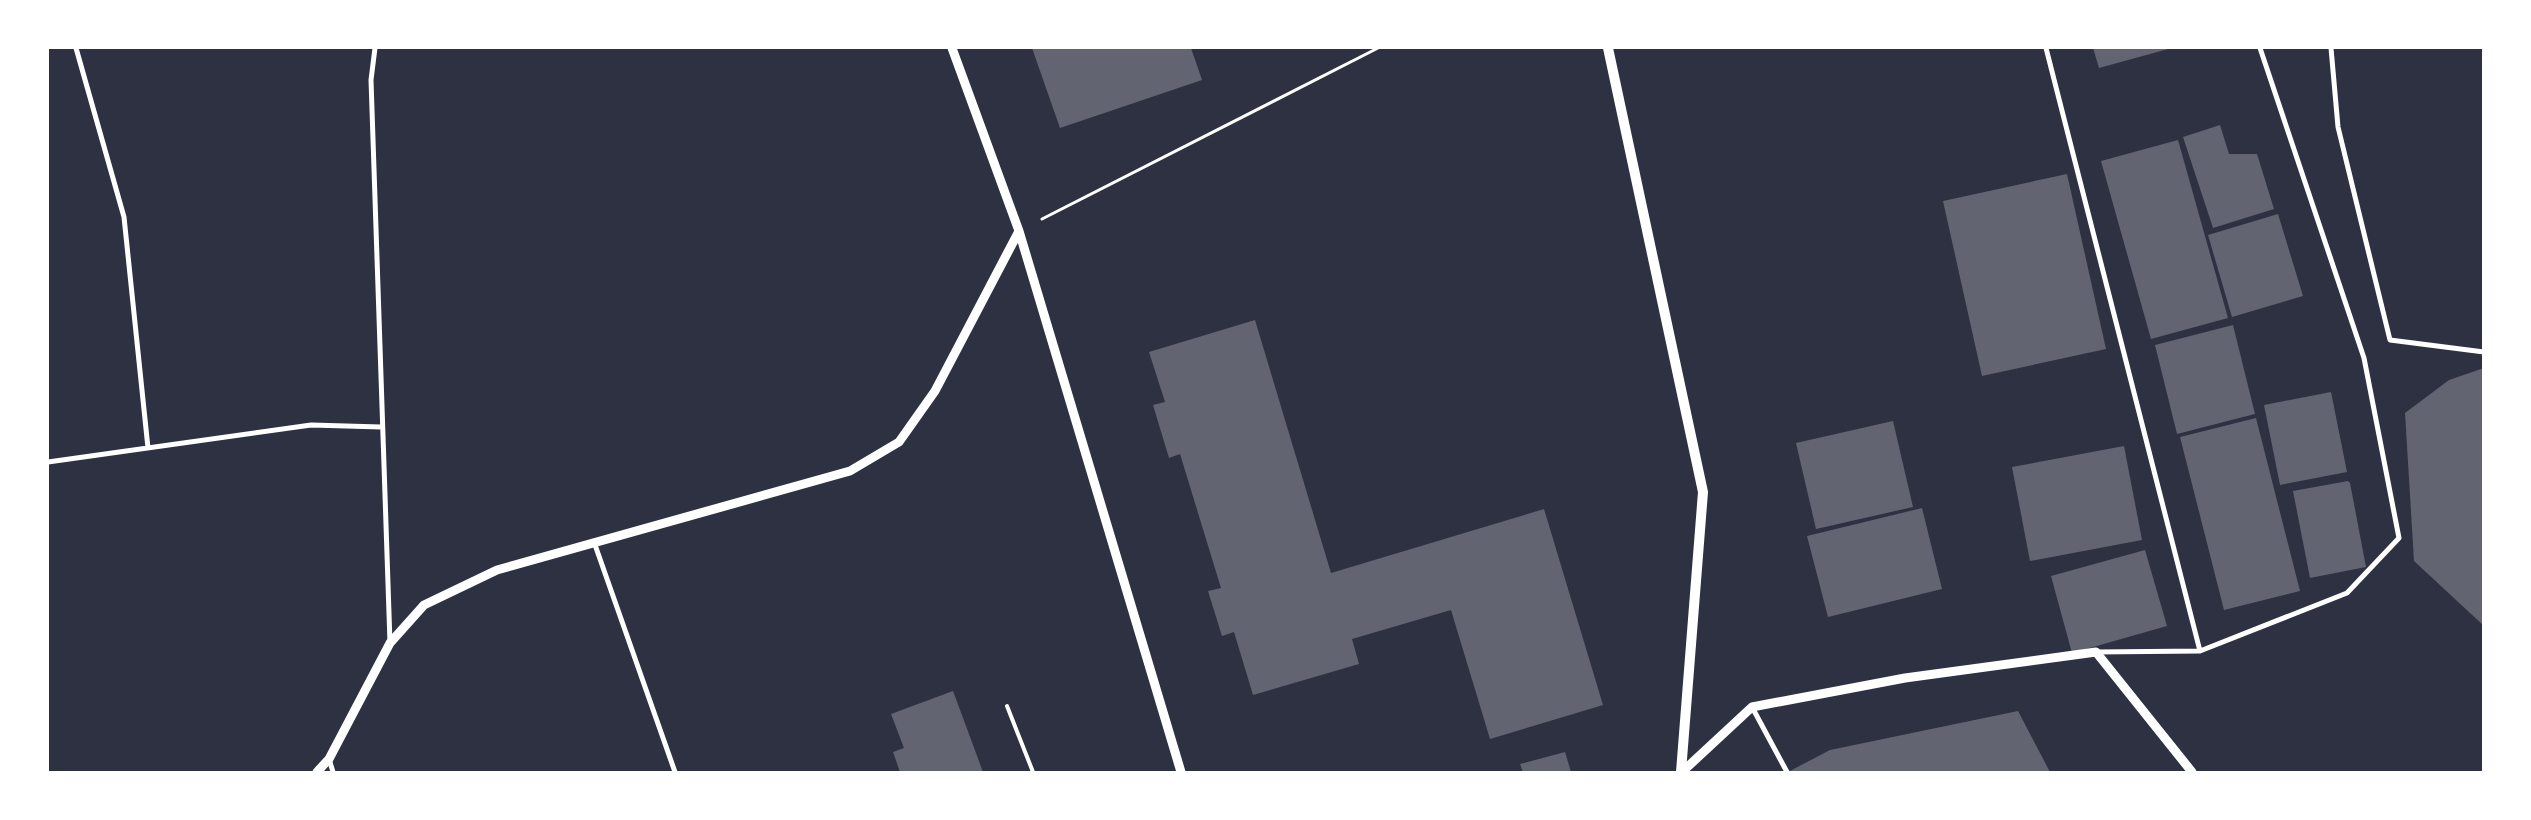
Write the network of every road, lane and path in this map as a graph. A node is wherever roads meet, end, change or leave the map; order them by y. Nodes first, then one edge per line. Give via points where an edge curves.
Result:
1 (76, 48) edge
2 (376, 48) edge
3 (952, 48) edge
4 (1378, 48) edge
5 (1608, 48) edge
6 (2046, 48) edge
7 (2260, 48) edge
8 (2331, 48) edge
9 (1020, 230) junction
10 (2484, 352) edge
11 (381, 427) junction
12 (148, 448) junction
13 (48, 462) edge
14 (594, 541) junction
15 (390, 643) junction
16 (2200, 651) junction
17 (2096, 652) junction
18 (1007, 706) dead end
19 (1752, 707) junction
20 (329, 759) junction
21 (317, 772) edge
22 (333, 772) edge
23 (675, 772) edge
24 (1033, 772) edge
25 (1181, 772) edge
26 (1681, 772) edge
27 (1787, 772) edge
28 (2192, 772) edge

1 - 12 street via 124,217
2 - 11 street via 371,80
3 - 9 street
4 - 9 path
5 - 26 main road via 1703,492
6 - 16 street
7 - 16 street via 2364,358 2399,538 2347,593
8 - 10 street via 2338,127 2390,340
9 - 14 street via 935,391 899,442 850,470
9 - 25 street
11 - 12 street via 311,425
11 - 15 street
12 - 13 street
14 - 15 street via 497,570 432,602 424,606
14 - 23 street
15 - 20 street
16 - 17 street
17 - 19 street via 1905,678
17 - 28 street
18 - 24 lane
19 - 26 street
19 - 27 street
20 - 21 street
20 - 22 street

